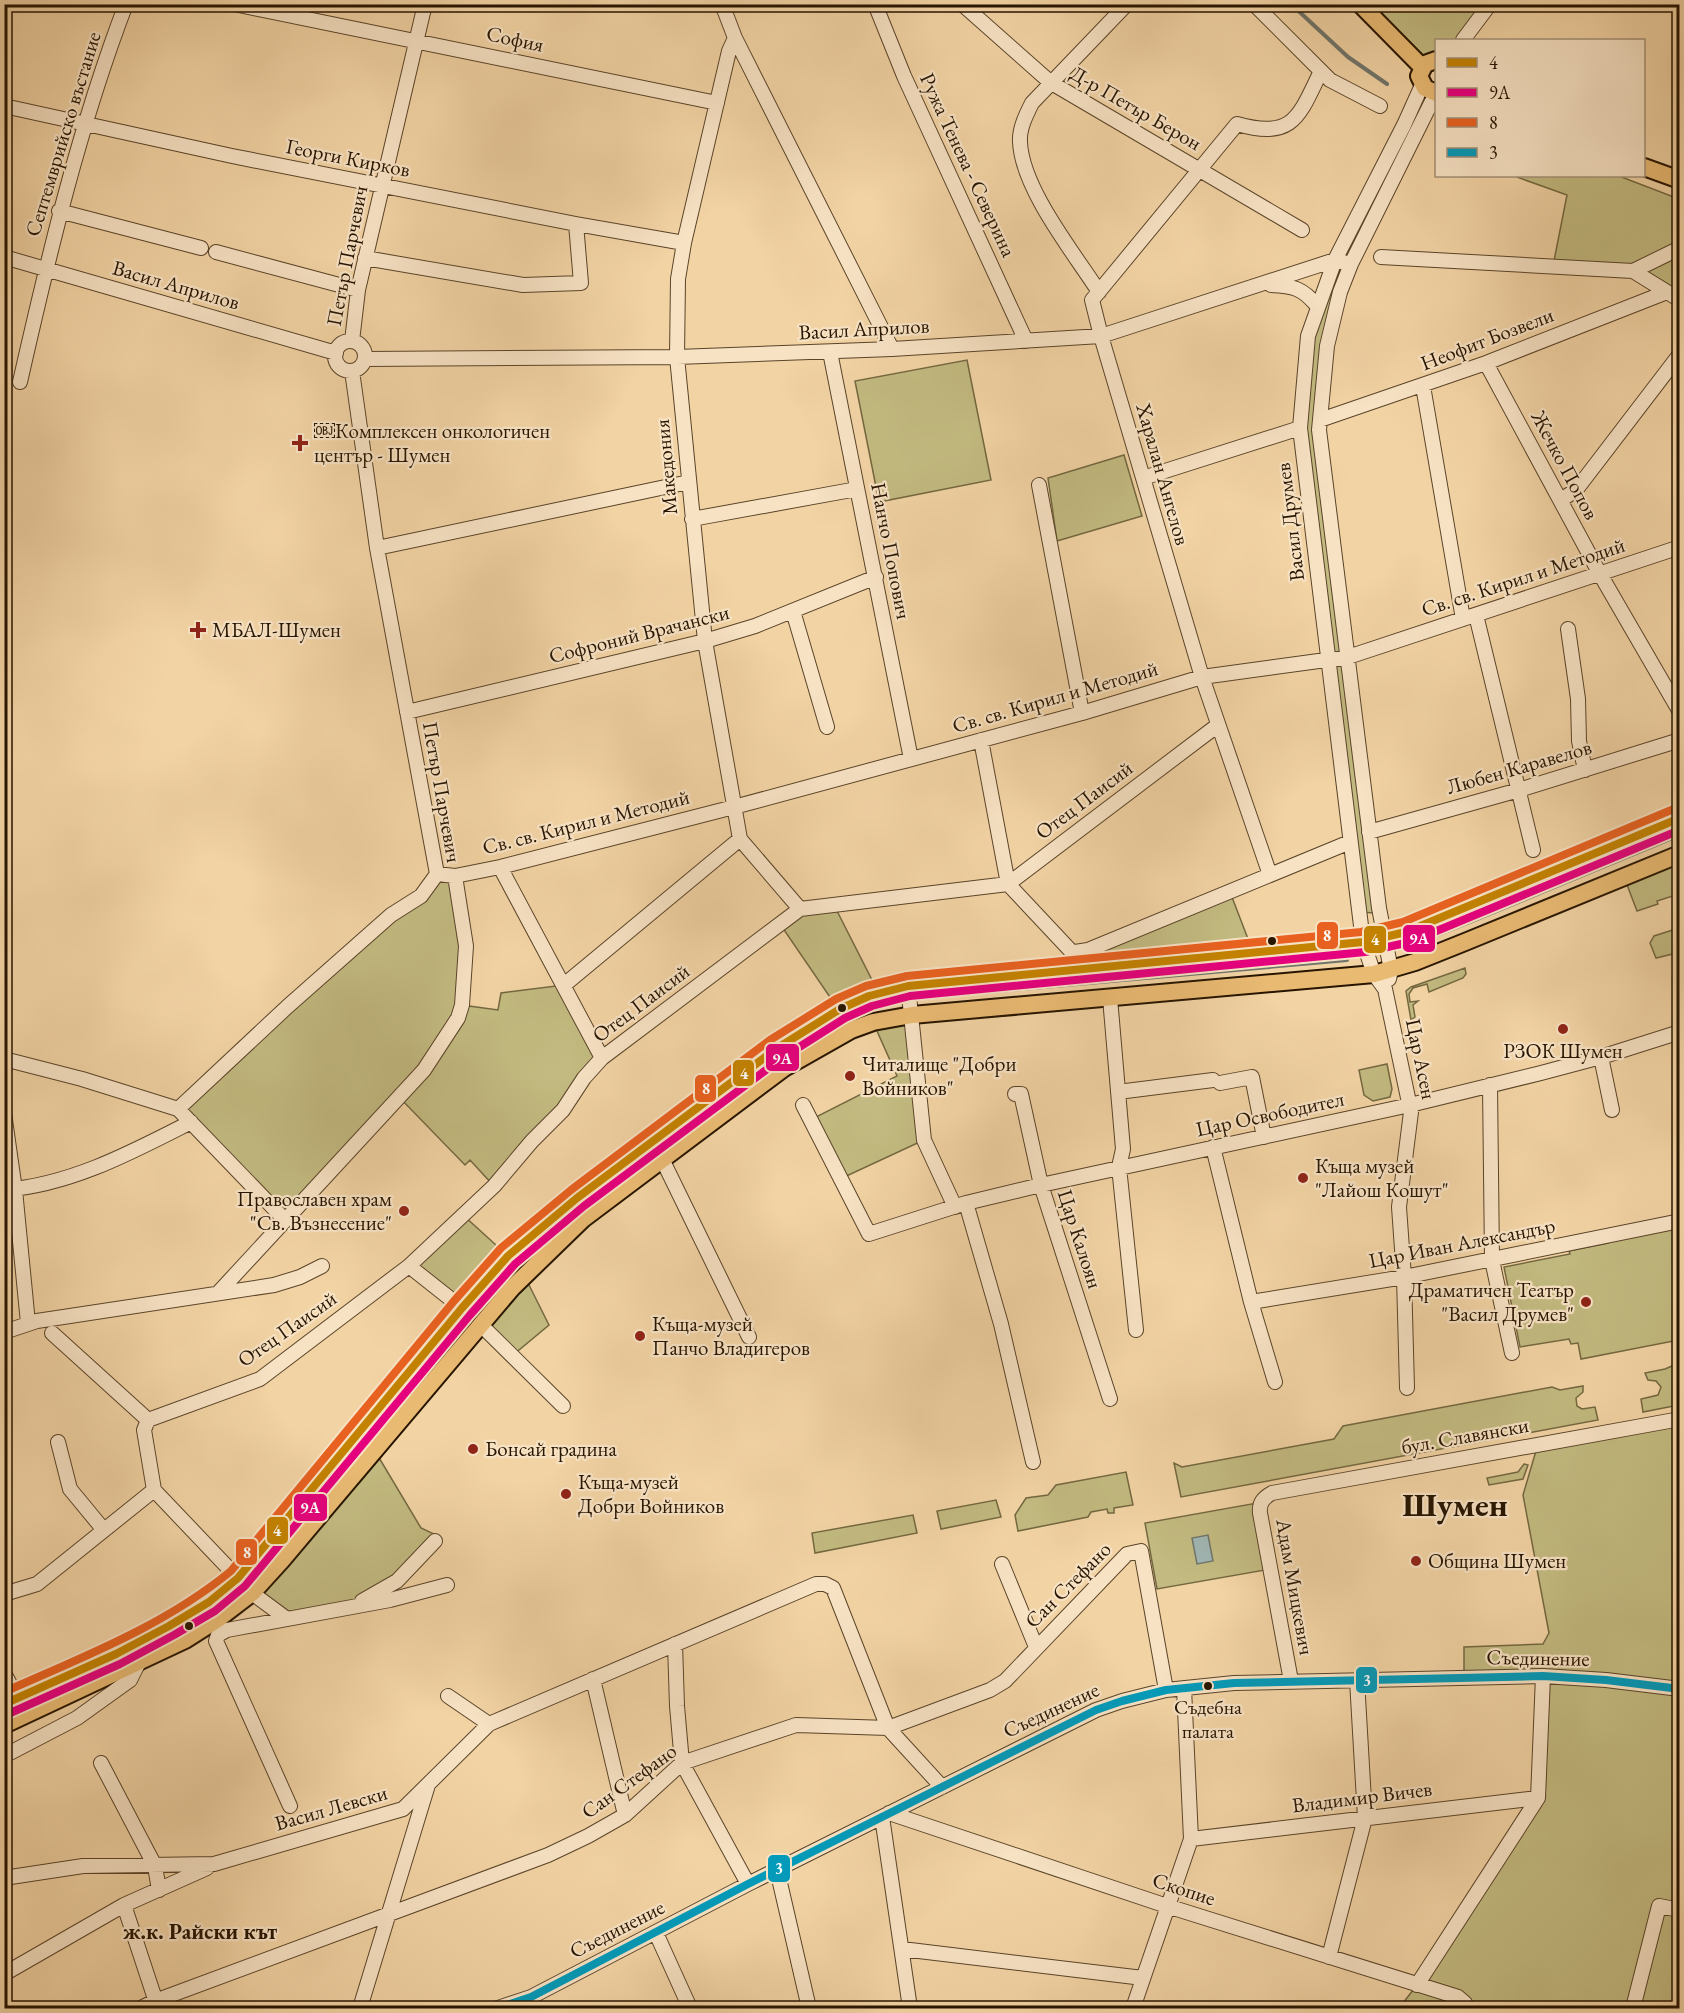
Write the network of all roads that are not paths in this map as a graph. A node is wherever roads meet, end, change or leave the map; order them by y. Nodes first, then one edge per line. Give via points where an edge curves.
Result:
1 (126, 4) edge
2 (234, 4) edge
3 (425, 4) edge
4 (722, 4) edge
5 (875, 4) edge
6 (962, 4) edge
7 (1127, 4) edge
8 (1254, 4) edge
9 (1359, 4) edge
10 (1490, 4) edge
11 (735, 38) junction
12 (1464, 39) edge
13 (416, 40) junction
14 (1429, 63) edge
15 (1321, 71) junction
16 (1050, 82) junction
17 (1432, 90) edge
18 (717, 103) junction
19 (4, 106) edge
20 (1380, 106) dead end
21 (85, 123) junction
22 (1645, 166) edge
23 (1200, 169) junction
24 (1680, 180) edge
25 (381, 186) junction
26 (59, 211) junction
27 (576, 224) junction
28 (1302, 230) dead end
29 (684, 243) junction
30 (201, 248) dead end
31 (1680, 248) edge
32 (216, 252) dead end
33 (4, 257) edge
34 (1381, 257) dead end
35 (365, 258) junction
36 (1335, 260) junction
37 (1351, 264) junction
38 (45, 269) junction
39 (1633, 271) junction
40 (1261, 285) junction
41 (358, 290) junction
42 (1099, 292) junction
43 (1673, 296) edge
44 (1318, 307) junction
45 (1101, 336) junction
46 (352, 341) junction
47 (1026, 341) junction
48 (892, 349) junction
49 (830, 352) junction
50 (336, 353) junction
51 (1680, 354) edge
52 (677, 357) junction
53 (365, 359) junction
54 (1486, 363) junction
55 (352, 371) junction
56 (20, 382) dead end
57 (1423, 386) junction
58 (1320, 420) junction
59 (1300, 428) junction
60 (1143, 478) junction
61 (689, 482) junction
62 (1039, 485) dead end
63 (857, 489) junction
64 (1561, 500) junction
65 (692, 519) junction
66 (1680, 547) edge
67 (377, 548) junction
68 (1600, 574) junction
69 (876, 578) junction
70 (794, 611) junction
71 (1470, 617) junction
72 (1568, 629) dead end
73 (705, 641) junction
74 (1348, 657) junction
75 (1328, 661) junction
76 (1202, 677) junction
77 (407, 712) junction
78 (1680, 712) edge
79 (1082, 713) junction
80 (1218, 725) junction
81 (827, 728) dead end
82 (981, 740) junction
83 (1680, 740) edge
84 (911, 759) junction
85 (1585, 770) junction
86 (1519, 789) junction
87 (734, 807) junction
88 (1680, 818) edge
89 (1370, 832) junction
90 (740, 839) junction
91 (1350, 842) junction
92 (1533, 850) dead end
93 (1680, 854) edge
94 (500, 867) junction
95 (437, 874) junction
96 (455, 876) junction
97 (1270, 876) junction
98 (1008, 884) junction
99 (800, 909) junction
100 (1385, 938) junction
101 (1363, 942) junction
102 (1391, 970) junction
103 (1374, 974) junction
104 (564, 985) junction
105 (908, 986) junction
106 (1385, 989) junction
107 (1110, 998) junction
108 (912, 1015) junction
109 (1680, 1032) edge
110 (1601, 1057) junction
111 (602, 1058) junction
112 (4, 1059) edge
113 (1491, 1085) junction
114 (1118, 1092) junction
115 (1015, 1094) dead end
116 (803, 1105) dead end
117 (1410, 1105) junction
118 (178, 1109) junction
119 (1612, 1110) dead end
120 (4, 1113) edge
121 (191, 1122) junction
122 (1264, 1137) junction
123 (1213, 1147) junction
124 (662, 1159) junction
125 (1119, 1167) junction
126 (1041, 1185) junction
127 (10, 1190) edge
128 (961, 1205) junction
129 (285, 1220) junction
130 (1680, 1221) edge
131 (1492, 1260) junction
132 (322, 1266) dead end
133 (409, 1266) junction
134 (1404, 1277) junction
135 (219, 1292) junction
136 (1251, 1302) junction
137 (462, 1308) junction
138 (28, 1323) junction
139 (482, 1326) junction
140 (1136, 1330) dead end
141 (4, 1332) edge
142 (52, 1333) dead end
143 (749, 1337) dead end
144 (1512, 1353) dead end
145 (1275, 1382) dead end
146 (1407, 1388) dead end
147 (1110, 1399) dead end
148 (563, 1406) dead end
149 (1680, 1419) edge
150 (148, 1420) junction
151 (58, 1442) dead end
152 (1033, 1462) dead end
153 (154, 1490) junction
154 (1262, 1501) joint
155 (104, 1529) junction
156 (435, 1541) dead end
157 (1002, 1564) dead end
158 (238, 1578) junction
159 (447, 1585) dead end
160 (252, 1593) junction
161 (4, 1594) edge
162 (352, 1607) junction
163 (287, 1619) junction
164 (675, 1644) junction
165 (1036, 1647) junction
166 (139, 1662) junction
167 (4, 1673) edge
168 (1544, 1676) junction
169 (593, 1679) junction
170 (1357, 1680) junction
171 (1291, 1681) junction
172 (1184, 1688) junction
173 (1680, 1689) edge
174 (1166, 1690) junction
175 (448, 1696) dead end
176 (11, 1701) edge
177 (489, 1724) junction
178 (4, 1725) edge
179 (888, 1728) junction
180 (4, 1756) edge
181 (101, 1763) dead end
182 (682, 1763) junction
183 (429, 1783) junction
184 (942, 1787) junction
185 (1538, 1798) junction
186 (290, 1806) dead end
187 (625, 1815) junction
188 (886, 1815) junction
189 (1365, 1818) junction
190 (1191, 1839) junction
191 (214, 1864) junction
192 (155, 1866) junction
193 (777, 1869) junction
194 (4, 1878) edge
195 (748, 1884) junction
196 (159, 1890) junction
197 (124, 1905) junction
198 (1167, 1906) junction
199 (1680, 1910) edge
200 (387, 1916) junction
201 (656, 1933) junction
202 (902, 1949) junction
203 (1329, 1957) junction
204 (4, 1974) edge
205 (1143, 1978) junction
206 (1417, 1985) junction
207 (157, 2005) edge
208 (1466, 2006) edge
209 (141, 2008) edge
210 (360, 2008) edge
211 (498, 2008) edge
212 (690, 2008) edge
213 (808, 2008) edge
214 (910, 2008) edge
215 (1133, 2008) edge
216 (1633, 2008) edge

1 - 21 street, Септемврийско въстание
2 - 13 street, София
3 - 13 street, Петър Парчевич
4 - 11 street
5 - 47 street, Ружа Тенева - Северина
6 - 16 street, Д-р Петър Берон
7 - 16 street
8 - 15 street
9 - 14 main road
10 - 12 street
11 - 18 street, Македония
11 - 48 street
13 - 18 street, София
13 - 25 street, Петър Парчевич
14 - 17 main road via 1419,76
15 - 20 street via 1330,80
15 - 23 street via 1301,112 1288,125 1274,130 1238,124
16 - 23 street, Д-р Петър Берон
16 - 42 street via 1024,117 1019,141 1023,164 1055,225
17 - 36 street, Васил Друмев via 1404,125
17 - 37 street, Васил Друмев
18 - 29 street, Македония
19 - 21 street, Георги Кирков
21 - 25 street, Георги Кирков
21 - 26 street, Септемврийско въстание
22 - 24 main road
23 - 28 street, Д-р Петър Берон
23 - 42 street
25 - 27 street, Георги Кирков
25 - 35 street, Петър Парчевич
26 - 30 street
26 - 38 street, Септемврийско въстание
27 - 29 street, Георги Кирков
27 - 35 street via 581,283 523,285
29 - 52 street, Македония via 678,279
31 - 39 street
32 - 41 street
33 - 38 street, Васил Априлов
34 - 39 street
35 - 41 street, Петър Парчевич
36 - 37 street
36 - 40 street, Васил Априлов
36 - 44 street, Васил Друмев
37 - 58 street, Васил Друмев via 1327,346
38 - 50 street, Васил Априлов
38 - 56 street, Септемврийско въстание
39 - 43 street
40 - 44 street via 1298,289
40 - 45 street, Васил Априлов
41 - 46 street, Петър Парчевич
42 - 45 street, Харалан Ангелов via 1092,300
43 - 54 street, Неофит Бозвели
44 - 59 street, Васил Друмев via 1308,336
45 - 47 street, Васил Априлов
45 - 60 street, Харалан Ангелов
46 - 50 street via 340,345
46 - 53 street via 363,348
47 - 48 street, Васил Априлов
48 - 49 street, Васил Априлов
49 - 52 street, Васил Априлов
49 - 63 street, Нанчо Попович
50 - 55 street via 339,366
51 - 64 street via 1576,490
52 - 53 street, Васил Априлов
52 - 61 street, Македония
53 - 55 street via 360,368
54 - 57 street, Неофит Бозвели
54 - 64 street, Жечко Попов
55 - 67 street, Петър Парчевич
57 - 58 street, Неофит Бозвели
57 - 71 street
58 - 74 street, Васил Друмев
59 - 60 street
59 - 75 street, Васил Друмев
60 - 76 street, Харалан Ангелов
61 - 65 street, Македония
61 - 67 street
62 - 79 street
63 - 65 street
63 - 69 street, Нанчо Попович
64 - 68 street, Жечко Попов
65 - 73 street, Македония
66 - 68 street, Св. св. Кирил и Методий
67 - 77 street, Петър Парчевич
68 - 71 street, Св. св. Кирил и Методий
68 - 78 street, Жечко Попов
69 - 70 street, Софроний Врачански
69 - 84 street, Нанчо Попович
70 - 73 street, Софроний Врачански
70 - 81 street
71 - 74 street, Св. св. Кирил и Методий
71 - 86 street
72 - 85 street
73 - 77 street, Софроний Врачански
73 - 87 street, Македония
74 - 75 street, Св. св. Кирил и Методий
74 - 89 street, Васил Друмев
75 - 76 street, Св. св. Кирил и Методий
75 - 91 street, Васил Друмев
76 - 79 street, Св. св. Кирил и Методий
76 - 80 street, Харалан Ангелов
77 - 95 street, Петър Парчевич
79 - 82 street, Св. св. Кирил и Методий
80 - 97 street, Харалан Ангелов
80 - 98 street, Отец Паисий
82 - 84 street, Св. св. Кирил и Методий
82 - 98 street
83 - 85 street, Любен Каравелов
84 - 87 street, Св. св. Кирил и Методий
85 - 86 street, Любен Каравелов
86 - 89 street, Любен Каравелов
86 - 92 street
87 - 90 street, Македония
87 - 94 street, Св. св. Кирил и Методий
88 - 100 main road
89 - 100 street, Васил Друмев
90 - 99 street, Македония
90 - 104 street
91 - 97 street
91 - 101 street, Васил Друмев
93 - 102 main road
94 - 96 street, Св. св. Кирил и Методий
94 - 104 street
95 - 96 street, Св. св. Кирил и Методий
95 - 118 street, Петър Парчевич via 421,896 391,915
96 - 129 street via 466,946 458,1018 424,1070
97 - 98 street via 1075,952
98 - 99 street
99 - 111 street, Отец Паисий
100 - 101 main road
100 - 102 street, Васил Друмев
101 - 103 street, Васил Друмев
101 - 105 main road
102 - 103 main road
102 - 106 street, Цар Асен
103 - 106 street, Цар Асен
103 - 107 main road
104 - 111 street
105 - 108 street
105 - 137 main road via 869,996 840,1009 776,1049 577,1198 508,1256
106 - 117 street, Цар Асен
107 - 108 main road
107 - 114 street
108 - 124 main road via 873,1022 784,1068
108 - 128 street via 924,1140
109 - 110 street, Цар Освободител
110 - 113 street, Цар Освободител
110 - 119 street
111 - 133 street, Отец Паисий via 563,1110 494,1186
112 - 118 street
113 - 117 street, Цар Освободител
113 - 131 street
114 - 122 street via 1252,1077
114 - 125 street via 1123,1149
115 - 126 street, Цар Калоян via 1021,1094
116 - 128 street, Цар Освободител via 869,1234
117 - 122 street, Цар Освободител
117 - 134 street, Цар Асен via 1399,1208
118 - 121 street
120 - 127 street
121 - 127 street via 119,1159 52,1182
121 - 129 street
122 - 123 street, Цар Освободител
123 - 125 street, Цар Освободител
123 - 136 street
124 - 139 main road via 584,1220 524,1275
124 - 143 street
125 - 126 street, Цар Освободител
125 - 140 street
126 - 128 street, Цар Освободител
126 - 147 street, Цар Калоян
127 - 138 street
128 - 152 street via 1001,1324
129 - 135 street
130 - 131 street, Цар Иван Александър
131 - 134 street, Цар Иван Александър
131 - 144 street
132 - 135 street via 274,1285
133 - 137 street
133 - 150 street, Отец Паисий via 260,1379
134 - 136 street, Цар Иван Александър
134 - 146 street, Цар Асен
135 - 138 street
136 - 145 street
137 - 158 main road
138 - 141 street
139 - 148 street
139 - 160 main road
142 - 150 street
149 - 154 street, бул. Славянски via 1275,1493
150 - 153 street via 144,1430
151 - 155 street via 70,1489
153 - 155 street
153 - 158 street
154 - 171 street, Адам Мицкевич via 1260,1513
155 - 161 street via 36,1584
156 - 162 street via 397,1581
157 - 165 street
158 - 160 street
158 - 176 main road via 170,1626
159 - 162 street
160 - 163 street
160 - 166 main road via 185,1640
162 - 163 street
163 - 186 street via 227,1630 216,1641
164 - 169 street, Васил Левски
164 - 179 street, Васил Левски via 816,1584 825,1584 833,1588
164 - 182 street
165 - 174 street, Сан Стефано via 1127,1554 1141,1551
165 - 179 street, Сан Стефано via 1005,1681 990,1690
166 - 178 main road
166 - 180 street via 130,1680 77,1718
167 - 176 street
168 - 170 street, Съединение
168 - 173 street, Съединение
168 - 185 street
169 - 177 street, Васил Левски
169 - 187 street
170 - 171 street, Съединение
170 - 189 street
171 - 172 street, Съединение
172 - 174 street, Съединение
172 - 190 street
174 - 184 street, Съединение via 1096,1710
175 - 177 street
177 - 183 street, Васил Левски
179 - 182 street, Сан Стефано via 796,1725
179 - 184 street
181 - 192 street
182 - 187 street, Сан Стефано
182 - 195 street
183 - 191 street, Васил Левски via 403,1809
183 - 200 street
184 - 188 street, Съединение
185 - 189 street, Владимир Вичев
185 - 206 street
187 - 200 street, Сан Стефано via 548,1855
188 - 193 street, Съединение
188 - 198 street, Скопие
188 - 202 street
189 - 190 street, Владимир Вичев
189 - 203 street
190 - 198 street
191 - 192 street, Васил Левски
191 - 196 street
192 - 194 street, Васил Левски via 83,1866
192 - 196 street
193 - 195 street, Съединение
193 - 213 street
195 - 201 street, Съединение
196 - 197 street
197 - 204 street
197 - 207 street
198 - 203 street, Скопие
198 - 205 street
199 - 216 street via 1659,1906
200 - 207 street, Сан Стефано
200 - 210 street
201 - 211 street, Съединение via 531,1997
201 - 212 street
202 - 205 street
202 - 214 street
203 - 206 street, Скопие
205 - 215 street
206 - 208 street, Скопие via 1458,1998
207 - 209 street, Сан Стефано

